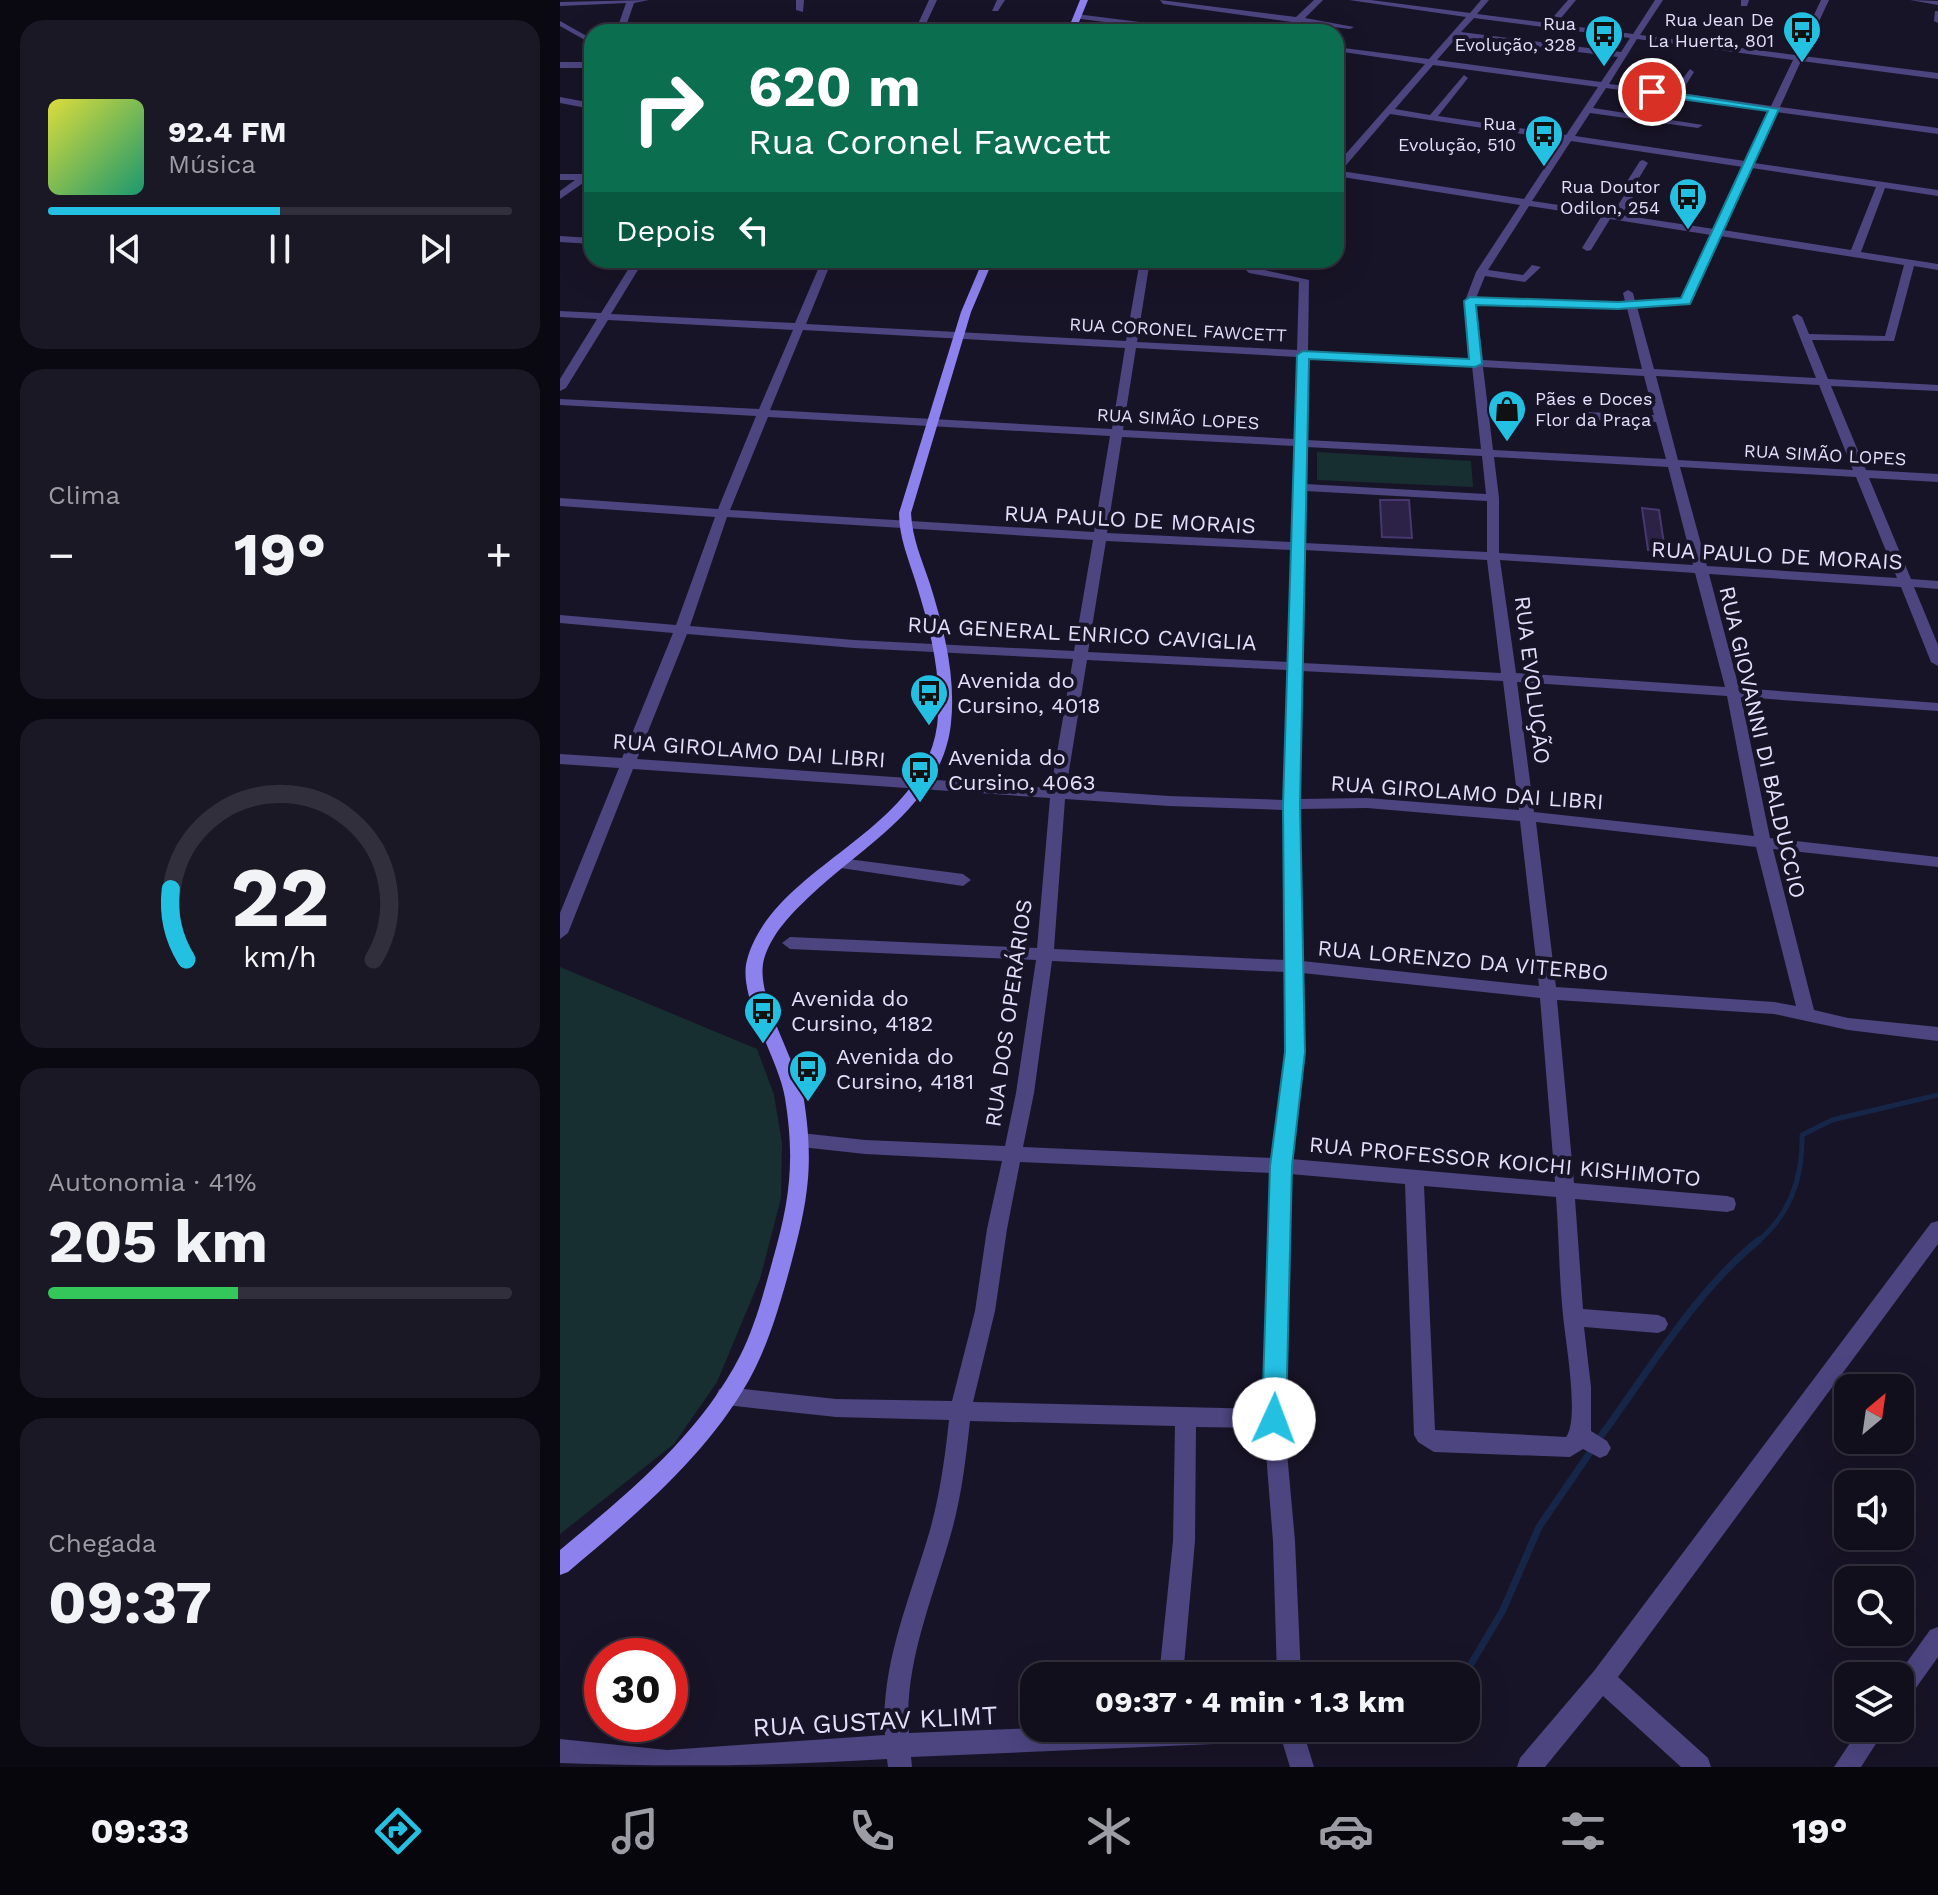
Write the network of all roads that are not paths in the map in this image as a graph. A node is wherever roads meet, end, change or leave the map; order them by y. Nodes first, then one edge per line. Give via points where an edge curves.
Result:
1 (645, 0) edge
2 (933, 0) edge
3 (1001, 0) edge
4 (1084, 0) edge
5 (1319, 0) edge
6 (1353, 0) edge
7 (1485, 0) edge
8 (1572, 0) edge
9 (1659, 0) edge
10 (1825, 0) edge
11 (1914, 0) edge
12 (611, 1) edge
13 (631, 1) edge
14 (1164, 1) edge
15 (582, 2) edge
16 (1938, 3) edge
17 (560, 4) edge
18 (995, 9) dead end
19 (1938, 13) edge
20 (1471, 14) junction
21 (1076, 16) junction
22 (1299, 19) junction
23 (1938, 21) edge
24 (560, 23) edge
25 (1138, 23) junction
26 (623, 24) edge
27 (922, 24) edge
28 (1074, 24) edge
29 (1145, 24) edge
30 (1294, 24) edge
31 (1331, 24) edge
32 (1551, 25) junction
33 (1344, 26) edge
34 (1350, 27) dead end
35 (1455, 34) junction
36 (1635, 36) junction
37 (584, 37) edge
38 (1344, 52) edge
39 (1622, 55) junction
40 (1799, 57) junction
41 (1431, 62) junction
42 (561, 64) edge
43 (584, 65) edge
44 (1690, 72) dead end
45 (1938, 76) edge
46 (1464, 78) dead end
47 (1603, 85) junction
48 (1676, 95) junction
49 (560, 100) edge
50 (584, 104) edge
51 (1774, 109) junction
52 (1587, 110) junction
53 (1388, 111) junction
54 (1433, 116) junction
55 (1698, 125) dead end
56 (1938, 131) edge
57 (1570, 135) junction
58 (1344, 163) edge
59 (1643, 163) dead end
60 (1749, 164) junction
61 (1344, 173) edge
62 (584, 175) edge
63 (560, 177) edge
64 (584, 179) edge
65 (1881, 185) junction
66 (1938, 193) edge
67 (560, 196) edge
68 (1526, 204) junction
69 (1611, 216) junction
70 (1718, 234) junction
71 (560, 239) edge
72 (584, 240) edge
73 (1587, 248) dead end
74 (1855, 254) junction
75 (1910, 262) junction
76 (1536, 267) dead end
77 (1938, 267) edge
78 (634, 268) edge
79 (824, 268) edge
80 (985, 268) edge
81 (1144, 268) edge
82 (1251, 268) edge
83 (1481, 272) junction
84 (1630, 299) junction
85 (1470, 301) junction
86 (560, 314) edge
87 (604, 316) junction
88 (1797, 317) dead end
89 (798, 329) junction
90 (961, 336) junction
91 (1805, 337) junction
92 (1133, 345) junction
93 (1303, 355) junction
94 (1475, 364) junction
95 (1650, 372) junction
96 (1826, 383) junction
97 (560, 388) edge
98 (1938, 388) edge
99 (560, 402) edge
100 (765, 413) junction
101 (1587, 416) dead end
102 (1662, 419) junction
103 (934, 423) junction
104 (1117, 433) junction
105 (1301, 443) junction
106 (1486, 453) junction
107 (1675, 464) junction
108 (1862, 475) junction
109 (1938, 478) edge
110 (1300, 487) junction
111 (1493, 498) junction
112 (560, 502) edge
113 (723, 512) junction
114 (904, 525) junction
115 (1100, 537) junction
116 (1298, 548) junction
117 (1493, 556) junction
118 (1700, 570) junction
119 (1905, 583) junction
120 (1938, 585) edge
121 (560, 619) edge
122 (681, 631) junction
123 (941, 647) junction
124 (1080, 654) junction
125 (1938, 662) edge
126 (1295, 666) junction
127 (1509, 677) junction
128 (1733, 691) junction
129 (1938, 707) edge
130 (560, 759) edge
131 (629, 762) junction
132 (923, 785) junction
133 (1058, 793) junction
134 (1291, 805) junction
135 (1526, 816) junction
136 (1763, 842) junction
137 (1938, 862) edge
138 (840, 863) junction
139 (963, 880) dead end
140 (560, 933) edge
141 (790, 943) dead end
142 (1045, 954) junction
143 (1293, 966) junction
144 (1549, 993) junction
145 (1807, 1015) junction
146 (1938, 1034) edge
147 (801, 1140) junction
148 (1011, 1154) junction
149 (1281, 1166) junction
150 (1414, 1180) junction
151 (1567, 1191) junction
152 (1727, 1204) dead end
153 (1938, 1229) edge
154 (1572, 1317) junction
155 (1658, 1324) dead end
156 (726, 1396) junction
157 (961, 1409) junction
158 (1186, 1419) junction
159 (1274, 1419) junction
160 (1581, 1428) junction
161 (1600, 1448) dead end
162 (560, 1564) edge
163 (1934, 1651) edge
164 (1172, 1662) edge
165 (1288, 1662) edge
166 (1914, 1675) edge
167 (1602, 1679) junction
168 (1047, 1742) edge
169 (1294, 1742) edge
170 (1864, 1742) edge
171 (560, 1751) edge
172 (898, 1757) edge
173 (1302, 1767) edge
174 (1529, 1767) edge
175 (1699, 1767) edge
176 (1846, 1767) edge

1 - 13 street
2 - 27 street
3 - 18 street
4 - 21 main road
5 - 22 street
6 - 20 street
7 - 20 street
8 - 32 street
9 - 36 street, RUA EVOLUÇÃO
10 - 40 street
11 - 16 street
12 - 13 street
12 - 15 street
13 - 26 street
14 - 22 street
14 - 25 street
15 - 17 street
19 - 23 street
20 - 32 street
20 - 35 street
21 - 25 street
21 - 28 main road
22 - 30 street
22 - 31 street
24 - 37 street
25 - 29 street
32 - 36 street
33 - 34 street
35 - 39 street
35 - 41 street
36 - 39 street, RUA EVOLUÇÃO
36 - 40 street
38 - 41 street
39 - 47 street, RUA EVOLUÇÃO
40 - 45 street
40 - 51 street
41 - 47 street
41 - 53 street
42 - 43 street
44 - 48 street
46 - 54 street
47 - 48 street
47 - 52 street, RUA EVOLUÇÃO
48 - 51 street
49 - 50 street
51 - 56 street
51 - 60 street
52 - 55 street
52 - 57 street, RUA EVOLUÇÃO
53 - 54 street
53 - 58 street
54 - 57 street
57 - 60 street
57 - 68 street, RUA EVOLUÇÃO
59 - 69 street via 1632,191
60 - 65 street
60 - 70 street
61 - 68 street
62 - 63 street
64 - 67 street
65 - 66 street
65 - 74 street
68 - 69 street
68 - 83 street, RUA EVOLUÇÃO
69 - 70 street
69 - 73 street
70 - 74 street
70 - 84 street via 1685,301
71 - 72 street
74 - 75 street
75 - 77 street
75 - 91 street via 1890,339
76 - 83 street via 1525,279
78 - 87 street
79 - 89 street
80 - 90 main road
81 - 92 street, RUA DOS OPERÁRIOS
82 - 93 street via 1304,280
83 - 85 street, RUA EVOLUÇÃO
84 - 85 street
84 - 95 street, RUA GIOVANNI DI BALDUCCIO
85 - 94 street, RUA EVOLUÇÃO
86 - 87 street, RUA CORONEL FAWCETT
87 - 89 street, RUA CORONEL FAWCETT
87 - 97 street
88 - 91 street
89 - 90 street, RUA CORONEL FAWCETT
89 - 100 street
90 - 92 street, RUA CORONEL FAWCETT
90 - 103 main road
91 - 96 street
92 - 93 street, RUA CORONEL FAWCETT
92 - 104 street, RUA DOS OPERÁRIOS
93 - 94 street, RUA CORONEL FAWCETT
93 - 105 street
94 - 95 street, RUA CORONEL FAWCETT
94 - 106 street, RUA EVOLUÇÃO
95 - 96 street, RUA CORONEL FAWCETT
95 - 102 street, RUA GIOVANNI DI BALDUCCIO
96 - 98 street, RUA CORONEL FAWCETT
96 - 108 street
99 - 100 street, RUA SIMÃO LOPES
100 - 103 street, RUA SIMÃO LOPES
100 - 113 street
101 - 102 street
102 - 107 street, RUA GIOVANNI DI BALDUCCIO
103 - 104 street, RUA SIMÃO LOPES
103 - 114 main road
104 - 105 street, RUA SIMÃO LOPES
104 - 115 street, RUA DOS OPERÁRIOS
105 - 106 street, RUA SIMÃO LOPES
105 - 110 street
106 - 107 street, RUA SIMÃO LOPES
106 - 111 street, RUA EVOLUÇÃO
107 - 108 street, RUA SIMÃO LOPES
107 - 118 street, RUA GIOVANNI DI BALDUCCIO
108 - 109 street, RUA SIMÃO LOPES
108 - 119 street
110 - 111 street
110 - 116 street
111 - 117 street, RUA EVOLUÇÃO
112 - 113 street, RUA PAULO DE MORAIS
113 - 114 street, RUA PAULO DE MORAIS
113 - 122 street
114 - 115 street, RUA PAULO DE MORAIS
114 - 123 main road
115 - 116 street, RUA PAULO DE MORAIS
115 - 124 street, RUA DOS OPERÁRIOS
116 - 117 street, RUA PAULO DE MORAIS
116 - 126 street
117 - 118 street, RUA PAULO DE MORAIS
117 - 127 street, RUA EVOLUÇÃO
118 - 119 street, RUA PAULO DE MORAIS
118 - 128 street, RUA GIOVANNI DI BALDUCCIO
119 - 120 street, RUA PAULO DE MORAIS
119 - 125 street
121 - 122 street, RUA GENERAL ENRICO CAVIGLIA
122 - 123 street, RUA GENERAL ENRICO CAVIGLIA
122 - 131 street
123 - 124 street, RUA GENERAL ENRICO CAVIGLIA
123 - 132 main road via 943,729
124 - 126 street, RUA GENERAL ENRICO CAVIGLIA
124 - 133 street, RUA DOS OPERÁRIOS
126 - 127 street, RUA GENERAL ENRICO CAVIGLIA
126 - 134 street
127 - 128 street, RUA GENERAL ENRICO CAVIGLIA
127 - 135 street, RUA EVOLUÇÃO
128 - 129 street, RUA GENERAL ENRICO CAVIGLIA
128 - 136 street, RUA GIOVANNI DI BALDUCCIO
130 - 131 street, RUA GIROLAMO DAI LIBRI
131 - 132 street, RUA GIROLAMO DAI LIBRI
131 - 140 street
132 - 133 street, RUA GIROLAMO DAI LIBRI
132 - 138 main road
133 - 134 street, RUA GIROLAMO DAI LIBRI
133 - 142 street, RUA DOS OPERÁRIOS
134 - 135 street, RUA GIROLAMO DAI LIBRI via 1339,801
134 - 143 street
135 - 136 street, RUA GIROLAMO DAI LIBRI
135 - 144 street, RUA EVOLUÇÃO
136 - 137 street, RUA GIROLAMO DAI LIBRI
136 - 145 street, RUA GIOVANNI DI BALDUCCIO
138 - 139 street
138 - 147 main road via 781,918 755,962 764,1009 789,1074
141 - 142 street, RUA LORENZO DA VITERBO
142 - 143 street, RUA LORENZO DA VITERBO
142 - 148 street, RUA DOS OPERÁRIOS
143 - 144 street, RUA LORENZO DA VITERBO
143 - 149 street via 1295,1052
144 - 145 street, RUA LORENZO DA VITERBO via 1759,1006
144 - 151 street, RUA EVOLUÇÃO
145 - 146 street, RUA LORENZO DA VITERBO
147 - 148 street, RUA PROFESSOR KOICHI KISHIMOTO
147 - 156 main road via 798,1199 776,1282 762,1327
148 - 149 street, RUA PROFESSOR KOICHI KISHIMOTO
148 - 157 street, RUA DOS OPERÁRIOS via 985,1311
149 - 150 street, RUA PROFESSOR KOICHI KISHIMOTO
149 - 159 street
150 - 151 street, RUA PROFESSOR KOICHI KISHIMOTO
150 - 160 street via 1422,1423 1428,1439 1564,1448 1574,1444
151 - 152 street, RUA PROFESSOR KOICHI KISHIMOTO
151 - 154 street, RUA EVOLUÇÃO
153 - 167 street
154 - 155 street
154 - 160 street, RUA EVOLUÇÃO
156 - 157 street via 836,1408
156 - 162 main road via 660,1477
157 - 158 street
157 - 172 street, RUA DOS OPERÁRIOS via 942,1527 909,1635 895,1708
158 - 159 street
158 - 164 street via 1184,1541
159 - 165 street
160 - 161 street
163 - 166 street
167 - 174 street
167 - 175 street
168 - 172 street, RUA GUSTAV KLIMT
169 - 173 street
170 - 176 street
171 - 172 street, RUA GUSTAV KLIMT via 667,1762

